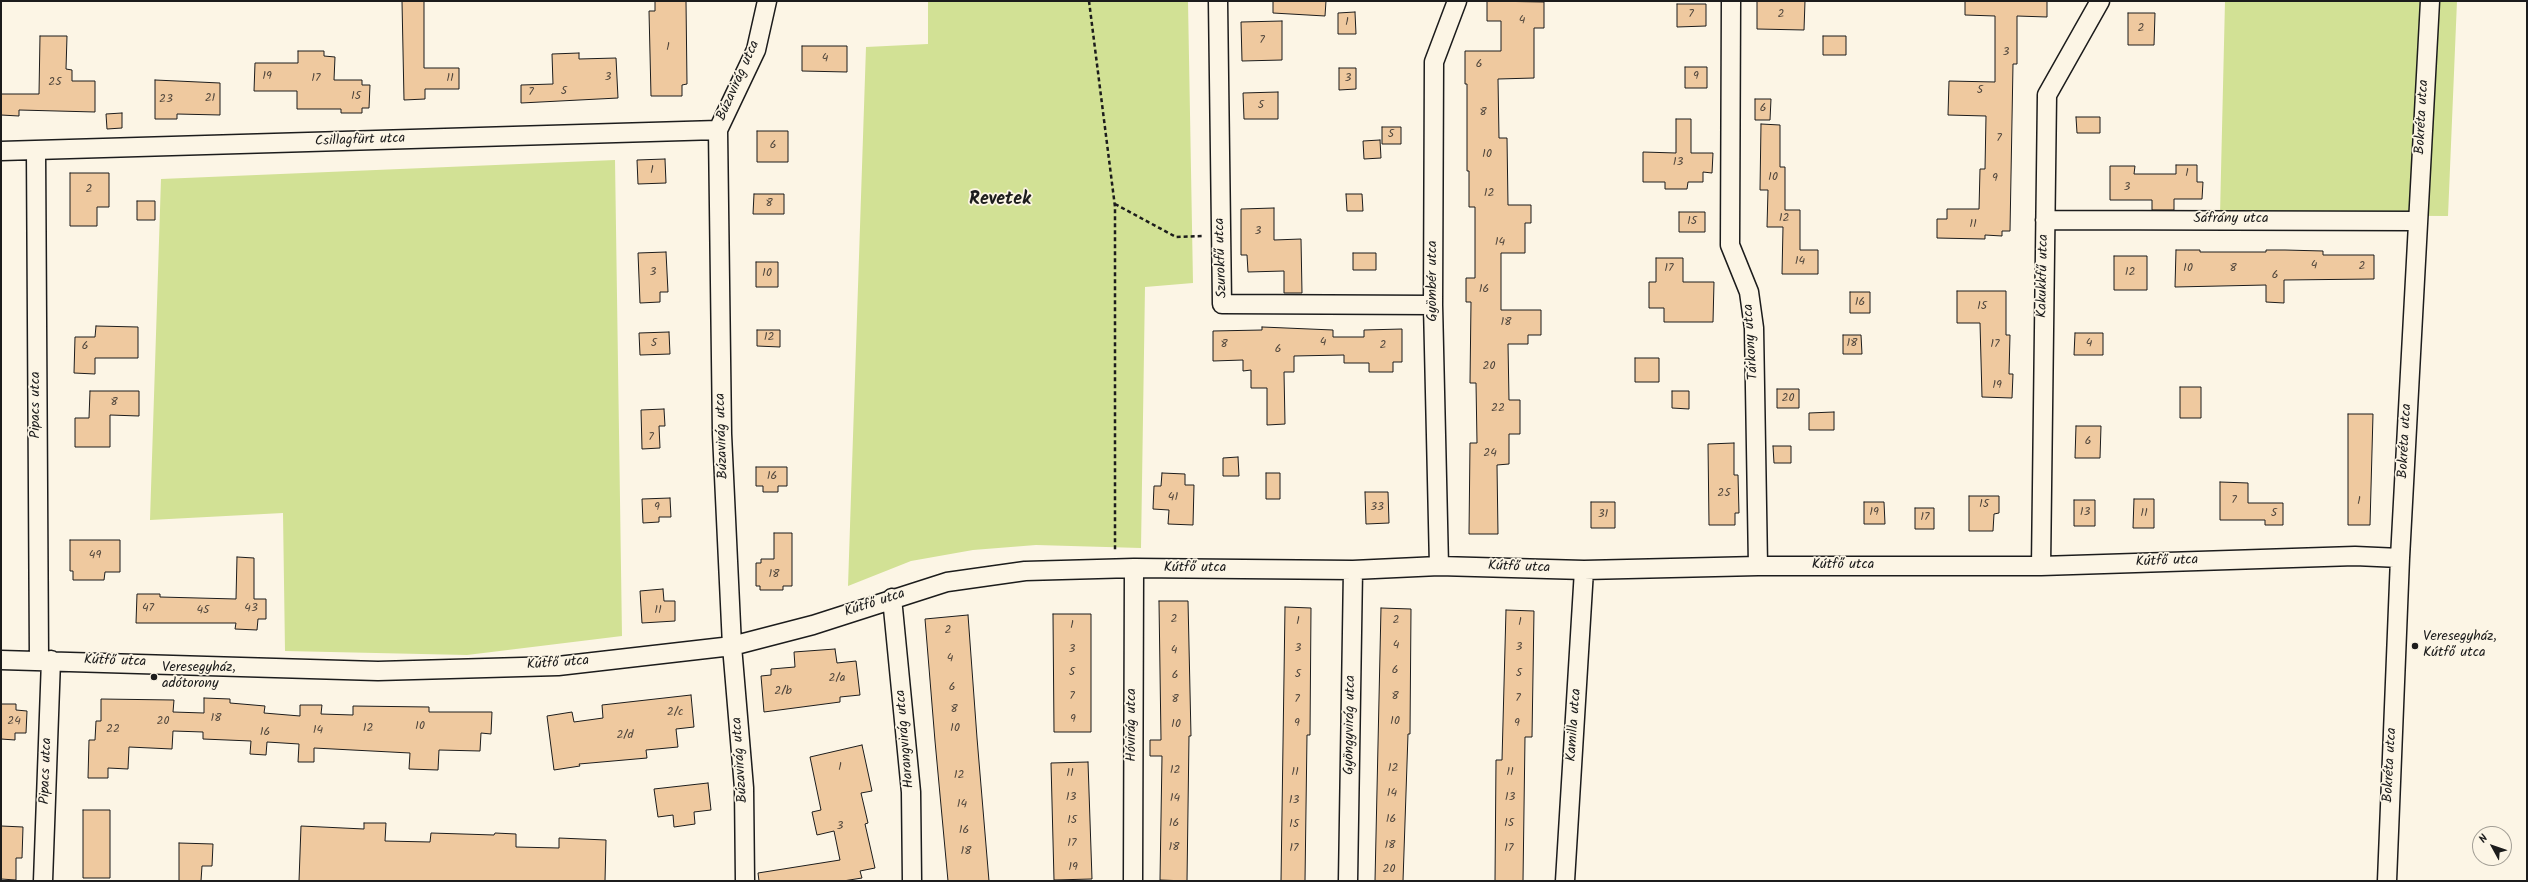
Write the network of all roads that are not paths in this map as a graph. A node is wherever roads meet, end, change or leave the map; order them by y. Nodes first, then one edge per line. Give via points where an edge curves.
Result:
1 (767, 1) edge
2 (1218, 1) edge
3 (1457, 1) edge
4 (1731, 1) edge
5 (2100, 1) edge
6 (2430, 1) edge
7 (718, 130) junction
8 (1, 151) edge
9 (36, 151) junction
10 (2045, 220) junction
11 (2418, 221) junction
12 (1434, 305) junction
13 (2400, 558) junction
14 (1439, 566) junction
15 (1758, 566) junction
16 (2041, 566) junction
17 (1134, 568) junction
18 (1353, 570) junction
19 (1584, 570) junction
20 (892, 598) junction
21 (732, 646) junction
22 (1, 660) edge
23 (45, 660) junction
24 (43, 881) edge
25 (745, 881) edge
26 (912, 881) edge
27 (1133, 881) edge
28 (1348, 881) edge
29 (1565, 881) edge
30 (2386, 881) edge

1 - 7 street, Búzavirág utca via 756,50
2 - 12 street, Szurokfű utca via 1222,304
3 - 12 street, Gyömbér utca via 1434,62
4 - 15 street, Tárkony utca via 1730,245 1749,292 1754,328
5 - 10 street, Kakukkfű utca via 2047,95
6 - 11 street, Bokréta utca
7 - 9 street, Csillagfürt utca
7 - 21 street, Búzavirág utca via 722,434
8 - 9 street, Csillagfürt utca
9 - 23 street, Pipacs utca
10 - 11 street, Sáfrány utca
10 - 16 street, Kakukkfű utca
11 - 13 street, Bokréta utca
12 - 14 street, Gyömbér utca
13 - 16 street, Kútfő utca via 2354,556
13 - 30 street, Bokréta utca
14 - 18 street, Kútfő utca
14 - 19 street, Kútfő utca
15 - 16 street, Kútfő utca
15 - 19 street, Kútfő utca
17 - 18 street, Kútfő utca
17 - 20 street, Kútfő utca via 1025,571 947,582
17 - 27 street, Hóvirág utca
18 - 28 street, Gyöngyvirág utca
19 - 29 street, Kamilla utca
20 - 21 street, Kútfő utca via 813,625
20 - 26 street, Harangvirág utca via 911,792
21 - 23 street, Kútfő utca via 558,666 378,671
21 - 25 street, Búzavirág utca via 744,788
22 - 23 street, Kútfő utca
23 - 24 street, Pipacs utca

